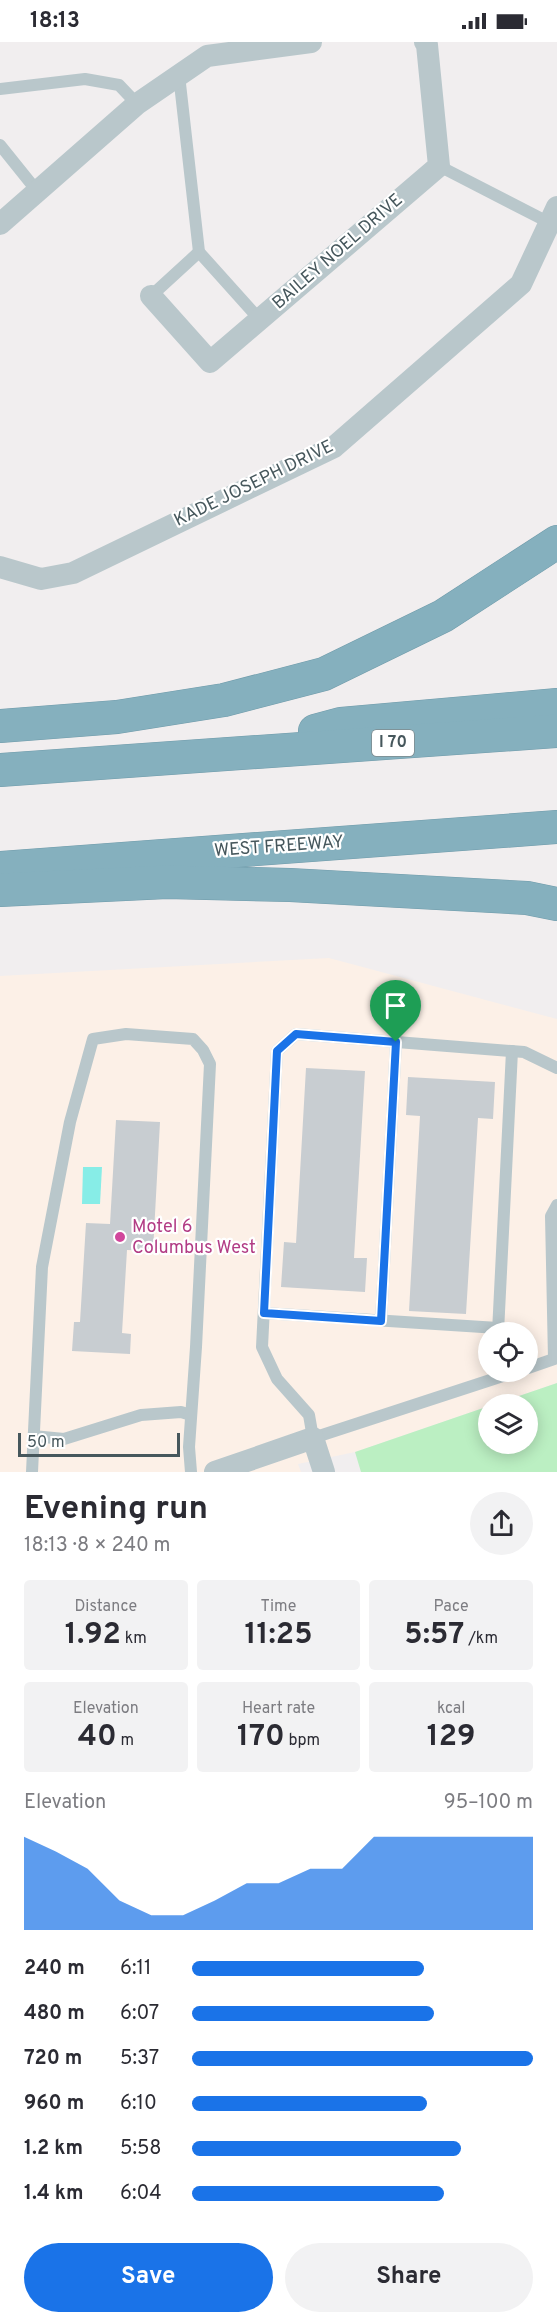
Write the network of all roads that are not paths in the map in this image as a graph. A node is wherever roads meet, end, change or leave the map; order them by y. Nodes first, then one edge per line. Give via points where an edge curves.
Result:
1 (311, 42) edge
2 (425, 42) edge
3 (179, 75) junction
4 (0, 89) edge
5 (137, 105) junction
6 (0, 145) edge
7 (439, 166) junction
8 (37, 191) junction
9 (553, 215) edge
10 (0, 224) edge
11 (199, 252) junction
12 (151, 296) joint
13 (260, 320) junction
14 (557, 542) edge
15 (0, 567) edge
16 (557, 705) edge
17 (0, 726) edge
18 (557, 731) edge
19 (229, 755) junction
20 (0, 770) edge
21 (557, 827) edge
22 (0, 868) edge
23 (0, 890) edge
24 (557, 904) edge
25 (396, 1042) junction
26 (512, 1051) junction
27 (557, 1068) edge
28 (557, 1205) edge
29 (264, 1313) junction
30 (381, 1321) junction
31 (498, 1322) edge
32 (478, 1328) edge
33 (556, 1359) edge
34 (538, 1365) edge
35 (478, 1382) edge
36 (191, 1415) junction
37 (33, 1436) junction
38 (313, 1438) junction
39 (32, 1472) edge
40 (191, 1472) edge
41 (214, 1472) edge
42 (324, 1472) edge

1 - 3 street via 207,56
2 - 7 street
3 - 5 street
3 - 11 lane
4 - 5 lane via 85,79 119,85
5 - 8 street
6 - 8 lane
7 - 9 lane
7 - 13 street, BAILEY NOEL DRIVE
8 - 10 street
9 - 15 street, KADE JOSEPH DRIVE via 521,284 334,447 73,573 41,579
11 - 12 lane
11 - 13 lane
12 - 13 street, BAILEY NOEL DRIVE via 210,362
14 - 17 highway via 443,616 324,674 224,700 170,709
16 - 19 highway via 341,724
18 - 19 highway, I 70
19 - 20 highway, I 70
21 - 22 highway, WEST FREEWAY
23 - 24 highway via 167,882 268,884 527,898
25 - 26 lane
25 - 29 lane via 296,1034 277,1051
25 - 30 lane
26 - 27 lane via 524,1052
26 - 31 lane
28 - 33 lane via 551,1216
29 - 30 lane
29 - 38 lane via 262,1347 277,1379 309,1415
30 - 32 lane
33 - 34 lane
35 - 38 lane
36 - 37 lane via 141,1414 64,1439
36 - 37 lane via 210,1064 193,1039 126,1034 93,1039 70,1122 42,1268
36 - 40 lane
37 - 39 lane
38 - 41 street
38 - 42 street

